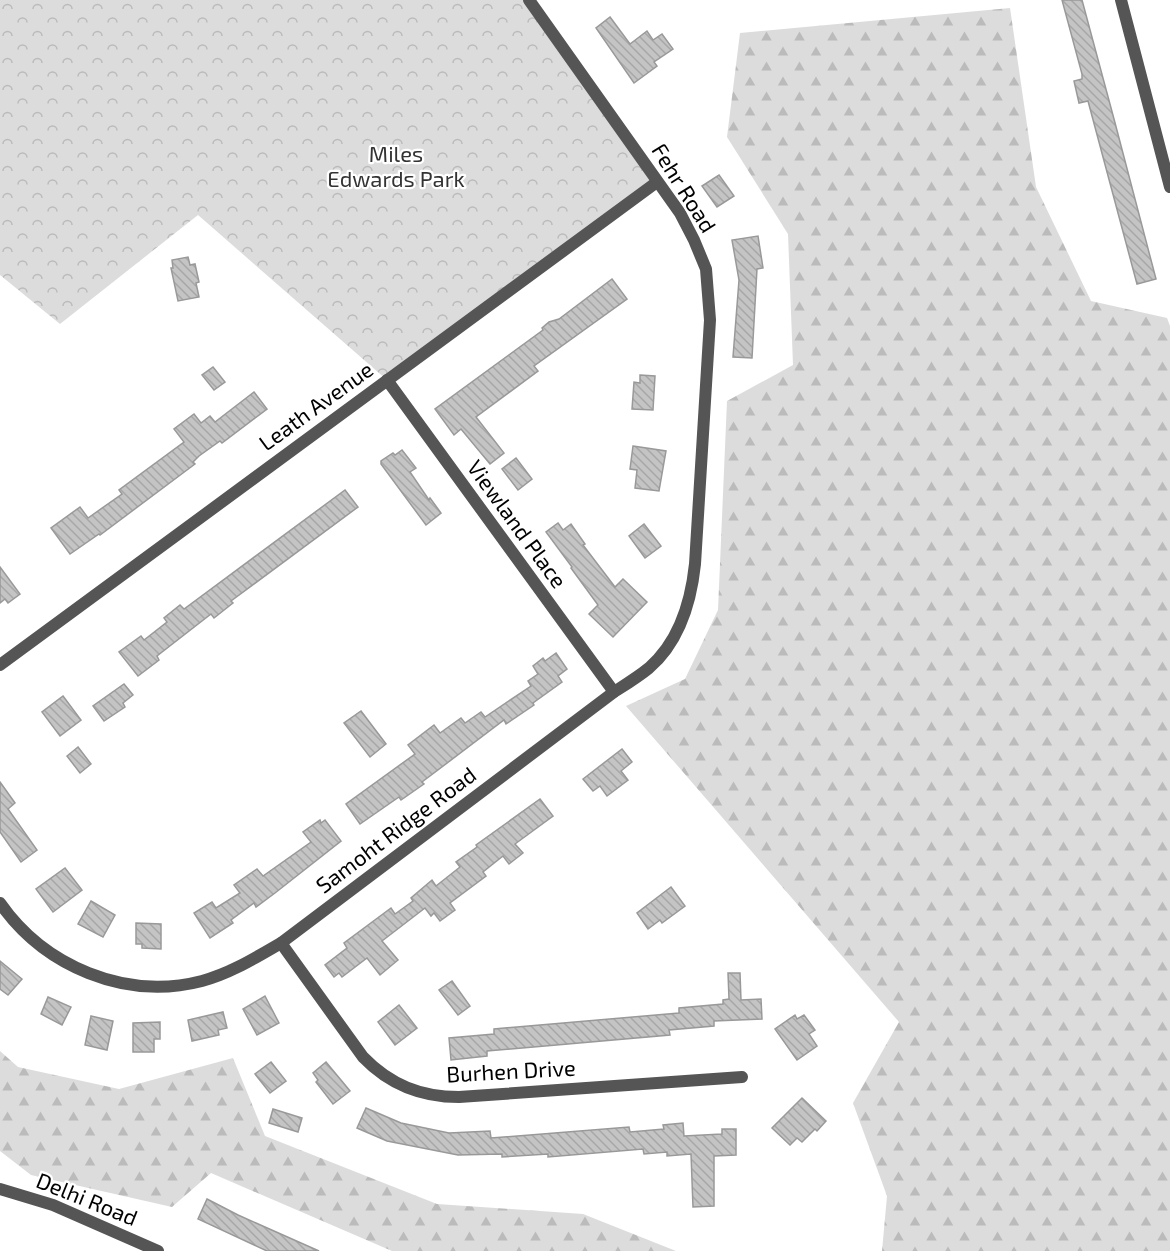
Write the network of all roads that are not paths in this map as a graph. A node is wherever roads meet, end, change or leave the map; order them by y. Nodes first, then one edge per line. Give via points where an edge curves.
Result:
1 (529, 0) edge
2 (1121, 0) edge
3 (657, 182) junction
4 (1170, 187) edge
5 (387, 380) junction
6 (699, 502) joint
7 (0, 665) edge
8 (614, 692) junction
9 (0, 903) edge
10 (281, 943) junction
11 (742, 1077) dead end
12 (0, 1189) edge
13 (158, 1251) edge

1 - 3 street, Fehr Road
2 - 4 street
3 - 5 street, Leath Avenue
3 - 6 street, Fehr Road via 680,213 706,269 710,320
5 - 7 street, Leath Avenue
5 - 8 street, Viewland Place
6 - 8 street, Samoht Ridge Road via 693,587 682,620 649,668
8 - 10 street, Samoht Ridge Road
9 - 10 street, Samoht Ridge Road via 23,932 58,958 94,976 124,984 155,987 201,981 230,971
10 - 11 street, Burhen Drive via 363,1057 393,1082 421,1094 459,1097
12 - 13 street, Delhi Road via 53,1205

